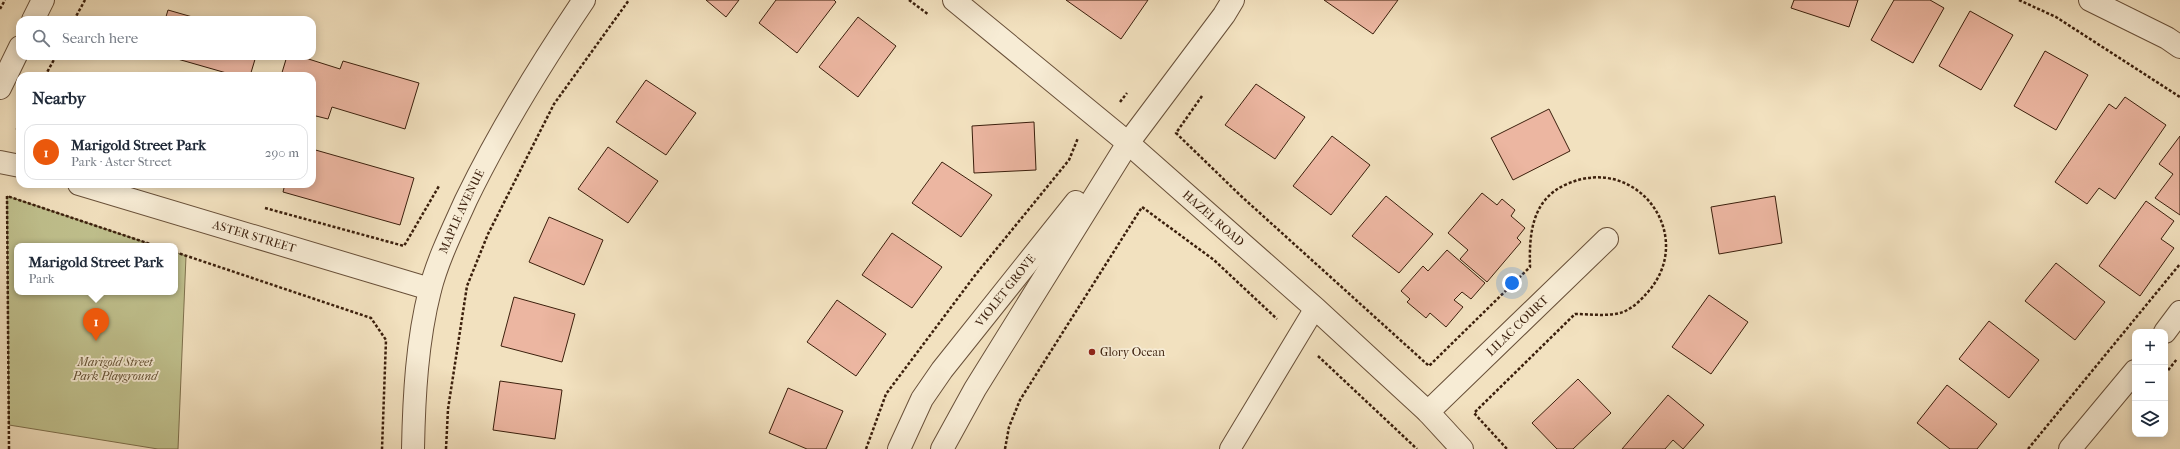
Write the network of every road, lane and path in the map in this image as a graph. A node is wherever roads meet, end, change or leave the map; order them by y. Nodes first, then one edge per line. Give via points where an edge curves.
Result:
1 (5, 0) edge
2 (43, 0) edge
3 (85, 0) edge
4 (584, 0) edge
5 (629, 0) edge
6 (954, 0) edge
7 (1233, 0) edge
8 (2019, 0) edge
9 (2090, 0) edge
10 (0, 9) edge
11 (36, 16) edge
12 (76, 16) edge
13 (2180, 47) edge
14 (16, 55) edge
15 (54, 60) edge
16 (47, 72) edge
17 (0, 88) edge
18 (2180, 96) edge
19 (1176, 133) dead end
20 (1128, 143) junction
21 (0, 162) edge
22 (16, 165) edge
23 (92, 188) edge
24 (258, 206) dead end
25 (1142, 207) dead end
26 (1607, 239) dead end
27 (147, 243) edge
28 (404, 246) dead end
29 (178, 253) edge
30 (2180, 264) edge
31 (430, 288) junction
32 (1316, 308) junction
33 (2180, 312) edge
34 (2167, 329) edge
35 (2180, 355) edge
36 (2168, 370) edge
37 (2132, 375) edge
38 (1428, 412) junction
39 (1404, 437) dead end
40 (9, 449) edge
41 (382, 449) edge
42 (413, 449) edge
43 (446, 449) edge
44 (899, 449) edge
45 (942, 449) edge
46 (1005, 449) edge
47 (1230, 449) edge
48 (1416, 449) edge
49 (1462, 449) edge
50 (1507, 449) edge
51 (2028, 449) edge
52 (2070, 449) edge

1 - 10 path
2 - 11 street
3 - 12 path
4 - 31 street, MAPLE AVENUE via 525,91 488,155 444,250
5 - 43 path via 554,104 488,234 467,286 448,409
6 - 20 street, HAZEL ROAD
7 - 20 street, VIOLET GROVE
8 - 18 path via 2056,17
9 - 13 street
14 - 17 street
15 - 16 path
19 - 50 path via 1241,196 1429,366 1530,267 1531,228 1535,213 1553,193 1574,181 1589,177 1608,177 1623,182 1645,196 1659,218 1666,241 1666,255 1660,276 1644,297 1624,312 1575,314 1474,413
20 - 32 street, HAZEL ROAD
20 - 44 street, VIOLET GROVE via 1086,190 942,370 919,405
20 - 45 street, VIOLET GROVE via 975,389
21 - 22 street
23 - 31 street, ASTER STREET
24 - 28 path
25 - 46 path via 1020,400 1009,427
26 - 38 street, LILAC COURT
27 - 40 path via 7,196
29 - 41 path via 371,318 386,340
30 - 51 path
31 - 42 street, MAPLE AVENUE via 420,346
32 - 38 street, HAZEL ROAD
32 - 47 lane
33 - 34 street
35 - 36 path
37 - 52 street
38 - 49 street, HAZEL ROAD
39 - 48 path

